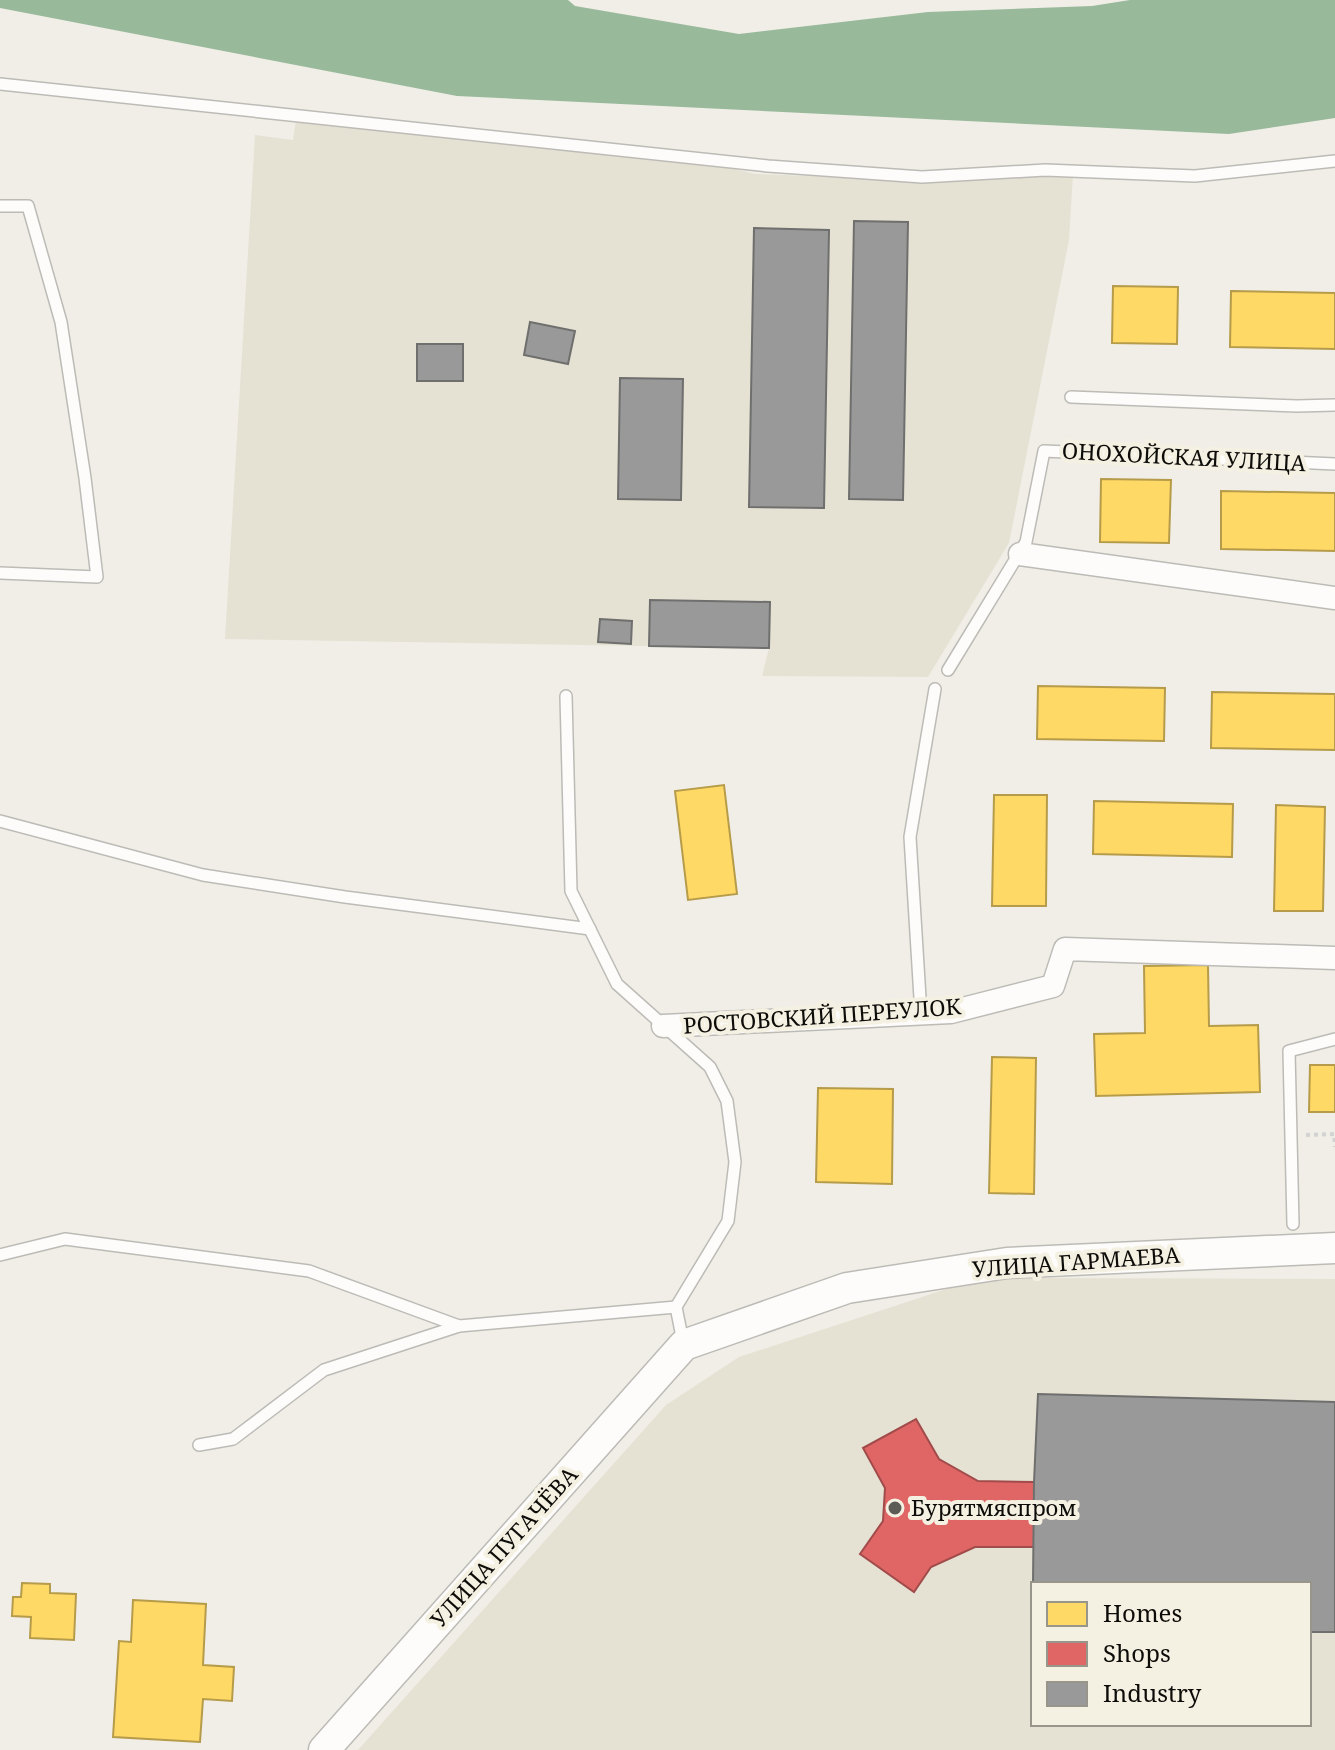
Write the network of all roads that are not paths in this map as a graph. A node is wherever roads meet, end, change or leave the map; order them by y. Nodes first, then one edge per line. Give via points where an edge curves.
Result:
1 (0, 84) edge
2 (1335, 161) edge
3 (0, 206) edge
4 (1071, 397) dead end
5 (1335, 405) edge
6 (1335, 464) edge
7 (1020, 554) junction
8 (0, 573) edge
9 (1335, 598) edge
10 (948, 670) dead end
11 (935, 689) dead end
12 (566, 696) dead end
13 (0, 821) edge
14 (590, 929) junction
15 (1335, 958) edge
16 (921, 1014) junction
17 (663, 1026) junction
18 (1335, 1039) edge
19 (1293, 1224) dead end
20 (1335, 1248) edge
21 (0, 1255) edge
22 (676, 1307) junction
23 (459, 1326) junction
24 (684, 1345) junction
25 (199, 1445) dead end
26 (324, 1750) edge

1 - 2 lane via 768,166 922,177 1045,170 1195,176
3 - 8 lane via 28,206 61,322 97,577
4 - 5 lane
6 - 7 lane, ОНОХОЙСКАЯ УЛИЦА via 1044,451
7 - 9 street
7 - 10 lane, ОНОХОЙСКАЯ УЛИЦА
11 - 16 lane via 910,837
12 - 14 lane via 571,891
13 - 14 lane via 203,875
14 - 17 lane via 617,984
15 - 16 street, РОСТОВСКИЙ ПЕРЕУЛОК via 1065,949 1053,986 951,1012
16 - 17 street, РОСТОВСКИЙ ПЕРЕУЛОК
17 - 22 lane via 710,1067 727,1101 735,1162 728,1221
18 - 19 lane via 1289,1051
20 - 24 street, УЛИЦА ГАРМАЕВА via 1007,1263 847,1288
21 - 23 lane via 65,1239 309,1271
22 - 23 lane
22 - 24 lane
23 - 25 lane via 324,1370 233,1439
24 - 26 street, УЛИЦА ПУГАЧЁВА

